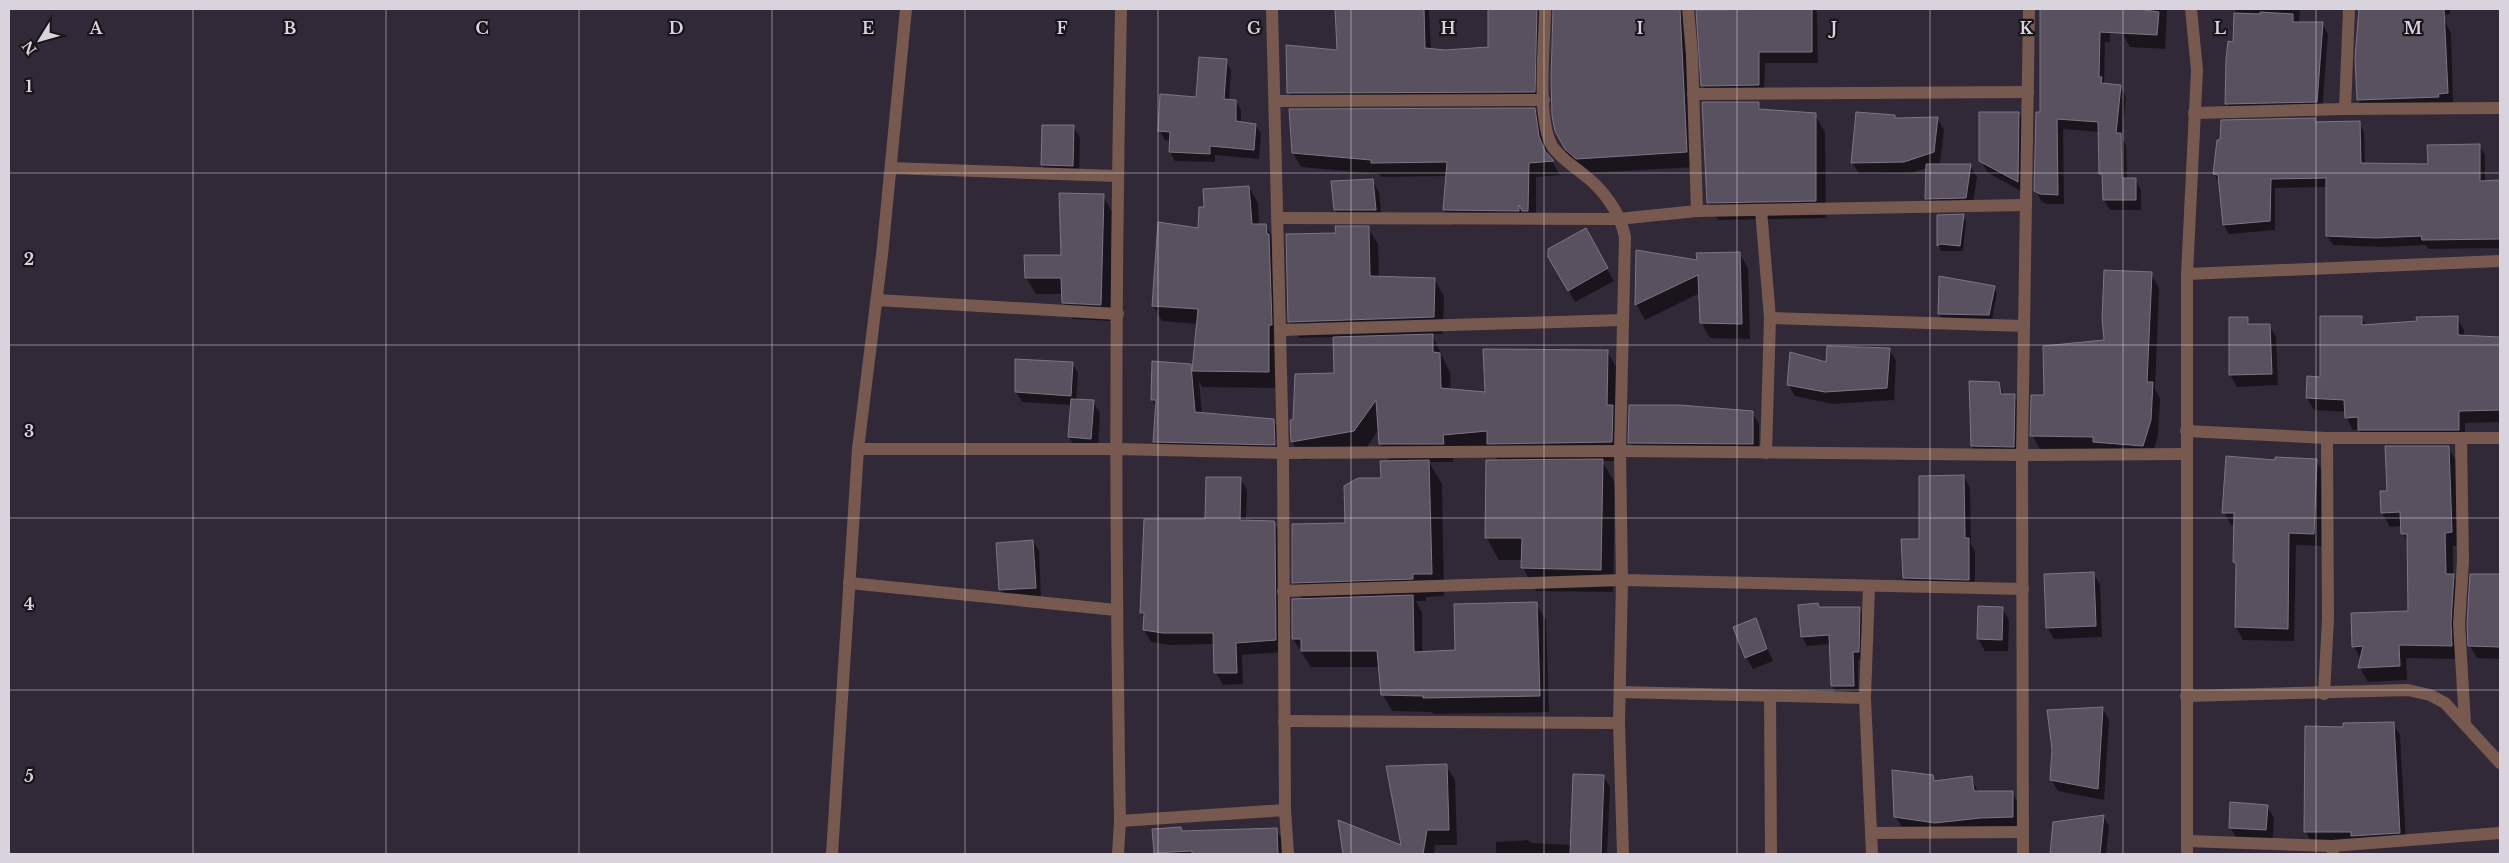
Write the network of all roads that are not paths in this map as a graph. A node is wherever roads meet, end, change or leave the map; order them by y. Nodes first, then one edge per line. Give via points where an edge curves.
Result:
1 (906, 9) edge
2 (1121, 9) edge
3 (1272, 9) edge
4 (1545, 9) edge
5 (1688, 9) edge
6 (2029, 9) edge
7 (2191, 9) edge
8 (2349, 9) edge
9 (2028, 92) junction
10 (1693, 94) junction
11 (1275, 100) junction
12 (1544, 100) junction
13 (2500, 108) edge
14 (2345, 109) junction
15 (2194, 113) junction
16 (891, 168) junction
17 (1117, 176) junction
18 (2026, 205) junction
19 (1761, 210) junction
20 (1697, 212) junction
21 (1279, 218) junction
22 (1618, 219) junction
23 (2500, 261) edge
24 (2187, 274) junction
25 (877, 300) junction
26 (1118, 314) junction
27 (1770, 318) junction
28 (1623, 320) junction
29 (2024, 326) junction
30 (1281, 330) junction
31 (2186, 431) junction
32 (2327, 438) junction
33 (2500, 438) edge
34 (2462, 439) junction
35 (858, 449) junction
36 (1116, 449) junction
37 (1620, 452) junction
38 (1283, 453) junction
39 (1766, 453) junction
40 (2186, 454) junction
41 (2022, 455) junction
42 (1622, 580) junction
43 (849, 583) junction
44 (1869, 586) junction
45 (2023, 589) junction
46 (1284, 591) junction
47 (1116, 610) junction
48 (1620, 692) junction
49 (2324, 694) junction
50 (1770, 696) junction
51 (2186, 696) junction
52 (1865, 698) junction
53 (1284, 721) junction
54 (1620, 723) junction
55 (2465, 724) junction
56 (2500, 763) edge
57 (1285, 810) junction
58 (1120, 821) junction
59 (2022, 832) junction
60 (1872, 833) junction
61 (2500, 833) edge
62 (2187, 841) junction
63 (2332, 850) edge
64 (832, 854) edge
65 (1118, 854) edge
66 (1288, 854) edge
67 (1623, 854) edge
68 (1771, 854) edge
69 (1872, 854) edge
70 (2023, 854) edge
71 (2187, 854) edge

1 - 16 street
2 - 17 street
3 - 11 street
4 - 12 street
5 - 10 street
6 - 9 street
7 - 15 street via 2197,70
8 - 14 street
9 - 10 street
9 - 18 street
10 - 20 street
11 - 12 street
11 - 21 street
12 - 22 street via 1544,118 1552,146 1609,200
13 - 14 street
14 - 15 street
15 - 24 street
16 - 17 street
16 - 25 street
17 - 26 street
18 - 19 street
18 - 29 street
19 - 20 street
19 - 27 street
20 - 22 street
21 - 22 street
21 - 30 street
22 - 28 street via 1624,237
23 - 24 street
24 - 31 street
25 - 26 street
25 - 35 street
26 - 36 street
27 - 29 street
27 - 39 street
28 - 30 street
28 - 37 street
29 - 41 street
30 - 38 street
31 - 32 street
31 - 40 street
32 - 34 street
32 - 49 street via 2328,619
33 - 34 street
34 - 55 street via 2463,561 2459,624
35 - 36 street
35 - 43 street
36 - 38 street
36 - 47 street
37 - 38 street
37 - 39 street
37 - 42 street
38 - 46 street
39 - 41 street
40 - 41 street
40 - 51 street
41 - 45 street
42 - 44 street
42 - 46 street
42 - 48 street
43 - 47 street
43 - 64 street
44 - 45 street
44 - 52 street
45 - 59 street
46 - 53 street
47 - 58 street
48 - 50 street
48 - 54 street
49 - 51 street
49 - 55 street via 2408,690 2445,703
50 - 52 street
50 - 68 street
51 - 62 street
52 - 60 street
53 - 54 street
53 - 57 street
54 - 67 street
55 - 56 street
57 - 58 street
57 - 66 street
58 - 65 street
59 - 60 street
59 - 70 street
60 - 69 street
61 - 63 street
62 - 63 street
62 - 71 street

